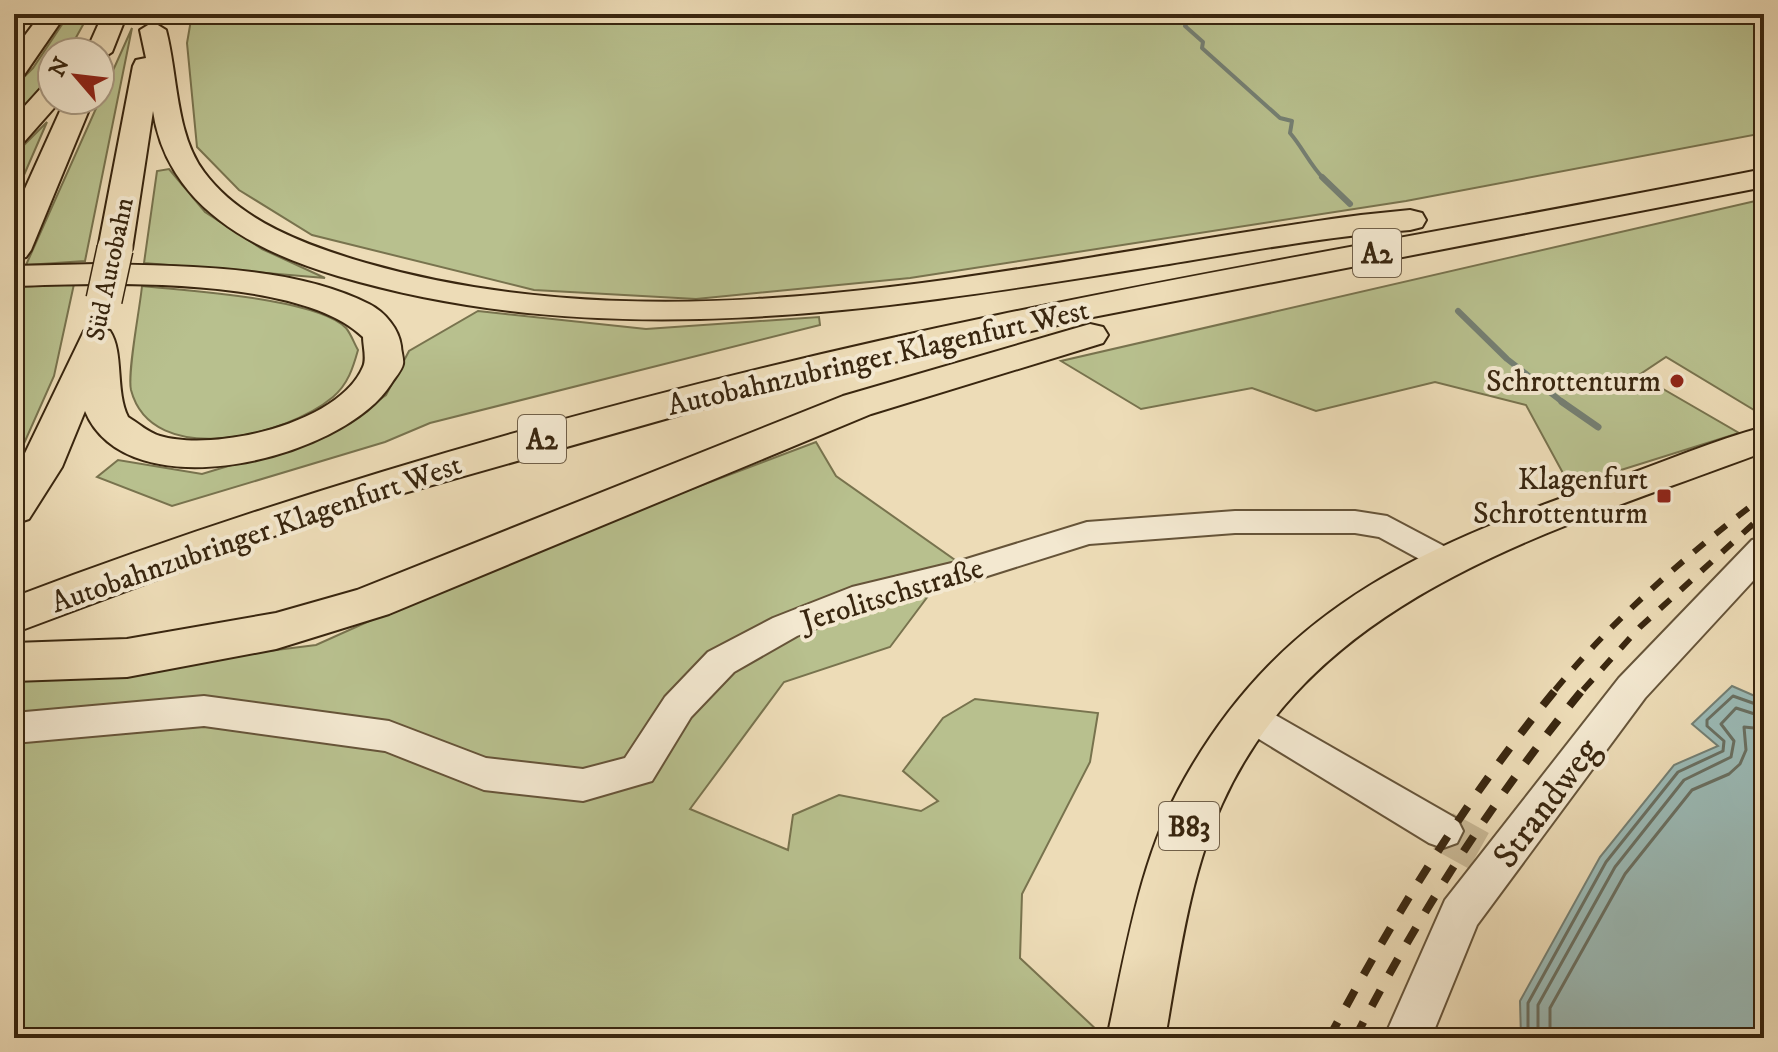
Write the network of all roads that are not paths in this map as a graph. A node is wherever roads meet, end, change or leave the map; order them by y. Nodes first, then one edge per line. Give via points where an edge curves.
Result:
1 (54, 14) edge
2 (155, 22) edge
3 (14, 69) edge
4 (36, 111) edge
5 (72, 116) edge
6 (14, 136) edge
7 (1764, 159) edge
8 (1764, 178) edge
9 (1570, 217) junction
10 (14, 250) edge
11 (1109, 273) junction
12 (14, 276) edge
13 (97, 339) junction
14 (1764, 439) edge
15 (304, 497) junction
16 (14, 509) edge
17 (1764, 548) edge
18 (1445, 561) junction
19 (14, 586) edge
20 (14, 616) edge
21 (14, 662) edge
22 (1249, 715) junction
23 (18, 729) edge
24 (1443, 831) tunnel mouth
25 (1136, 1038) edge
26 (1407, 1038) edge

1 - 3 highway
2 - 11 highway via 163,103 174,145 205,193 274,242 328,263 453,296 635,313 791,307 938,287
2 - 13 highway, Süd Autobahn, bridge
4 - 6 highway
5 - 10 highway
7 - 11 highway, Autobahnzubringer Klagenfurt West / A2 via 1472,216
8 - 9 highway, Autobahnzubringer Klagenfurt West / A2
9 - 15 highway, Autobahnzubringer Klagenfurt West / A2 via 996,327
9 - 21 highway via 1523,236 1078,337 857,405 372,602 276,631 127,658
11 - 15 highway, Autobahnzubringer Klagenfurt West / A2 via 667,381
12 - 13 highway via 145,275 287,289 346,305 381,334 385,349 374,382 349,407 316,428 271,445 206,456 168,454 135,444 114,426 102,408
13 - 16 highway, Süd Autobahn via 41,467
14 - 18 main road, B83
15 - 19 highway, Autobahnzubringer Klagenfurt West / A2 via 116,546
15 - 20 highway, Autobahnzubringer Klagenfurt West / A2
17 - 26 street, Strandweg via 1632,688 1460,914
18 - 22 main road, B83 via 1341,621
18 - 23 street, Jerolitschstraße via 1387,527 1355,522 1235,522 1087,533 864,596 785,627 721,662 678,707 638,770 583,785 484,774 389,736 204,711
22 - 24 street
22 - 25 main road, B83 via 1223,753 1187,829

